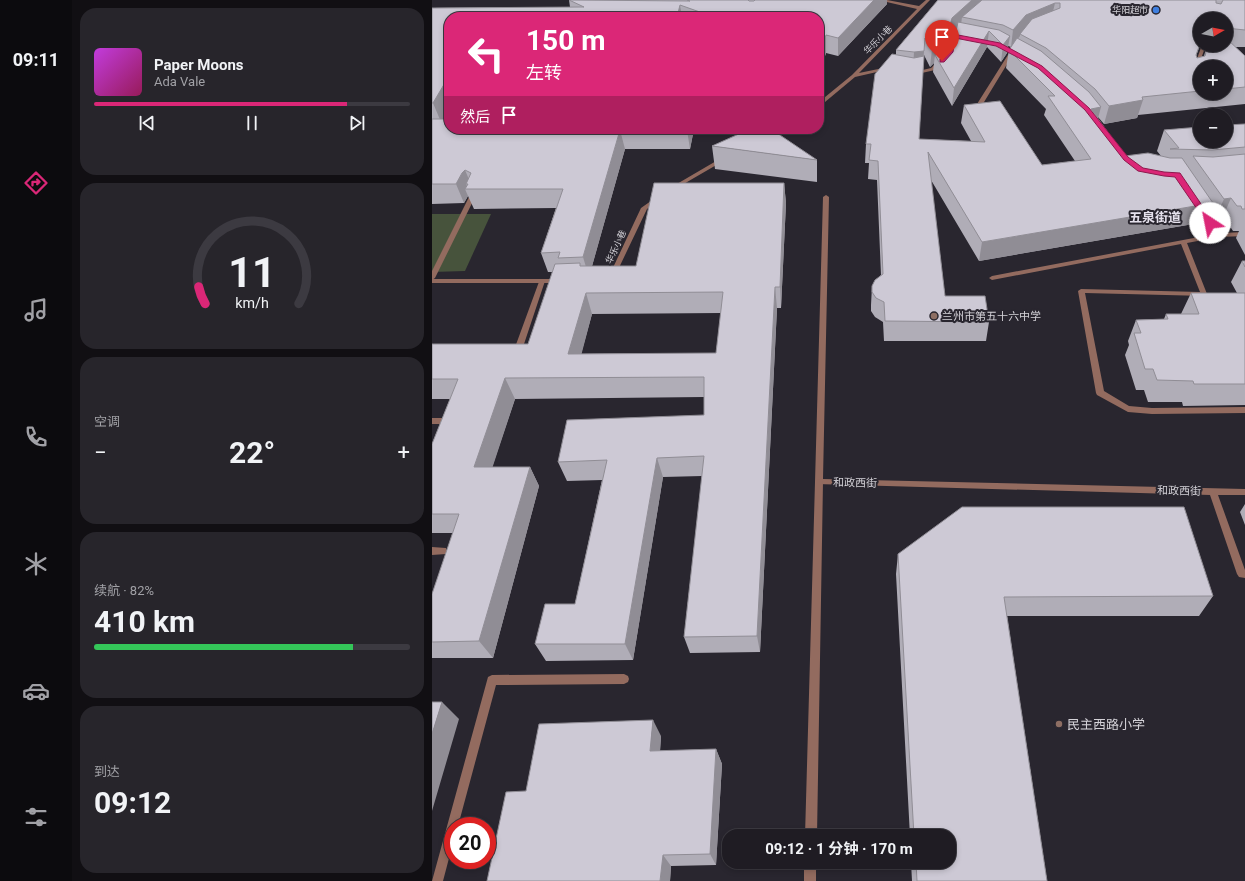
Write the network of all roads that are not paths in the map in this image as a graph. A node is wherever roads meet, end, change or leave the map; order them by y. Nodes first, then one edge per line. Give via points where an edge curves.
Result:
1 (880, 0) edge
2 (928, 0) edge
3 (922, 8) junction
4 (969, 22) edge
5 (960, 37) edge
6 (1017, 46) edge
7 (1010, 51) junction
8 (946, 56) edge
9 (1019, 56) edge
10 (892, 68) edge
11 (906, 71) edge
12 (854, 76) junction
13 (824, 101) edge
14 (973, 114) edge
15 (780, 134) edge
16 (764, 142) edge
17 (731, 155) edge
18 (670, 190) edge
19 (474, 193) edge
20 (663, 194) edge
21 (826, 197) dead end
22 (1198, 205) edge
23 (1245, 234) edge
24 (1219, 235) junction
25 (1183, 242) junction
26 (992, 278) dead end
27 (432, 279) edge
28 (610, 280) edge
29 (542, 281) junction
30 (565, 281) edge
31 (518, 350) edge
32 (1245, 410) edge
33 (432, 421) edge
34 (442, 421) edge
35 (819, 482) junction
36 (1212, 492) junction
37 (1245, 492) edge
38 (432, 551) edge
39 (443, 551) dead end
40 (1245, 574) edge
41 (624, 679) dead end
42 (811, 829) edge
43 (810, 869) edge
44 (438, 881) edge
45 (810, 881) edge

1 - 3 street
2 - 3 street, 华乐小巷
3 - 12 street, 华乐小巷
4 - 5 street via 952,39
6 - 7 street
7 - 9 street
7 - 14 street
8 - 11 street via 933,69 913,73
10 - 12 street
12 - 13 street, 华乐小巷
15 - 16 street
17 - 18 street
19 - 27 street
20 - 28 street, 华乐小巷 via 644,208
21 - 35 street
22 - 24 street
23 - 24 street
24 - 25 street
25 - 26 street
25 - 32 street via 1204,294 1081,291 1100,393 1128,409
27 - 29 street
29 - 30 street
29 - 31 street
33 - 34 street
35 - 36 street, 和政西街
35 - 42 street, 和政西街
36 - 37 street, 和政西街
36 - 40 street via 1242,574
38 - 39 street
41 - 44 street via 492,680
43 - 45 street

